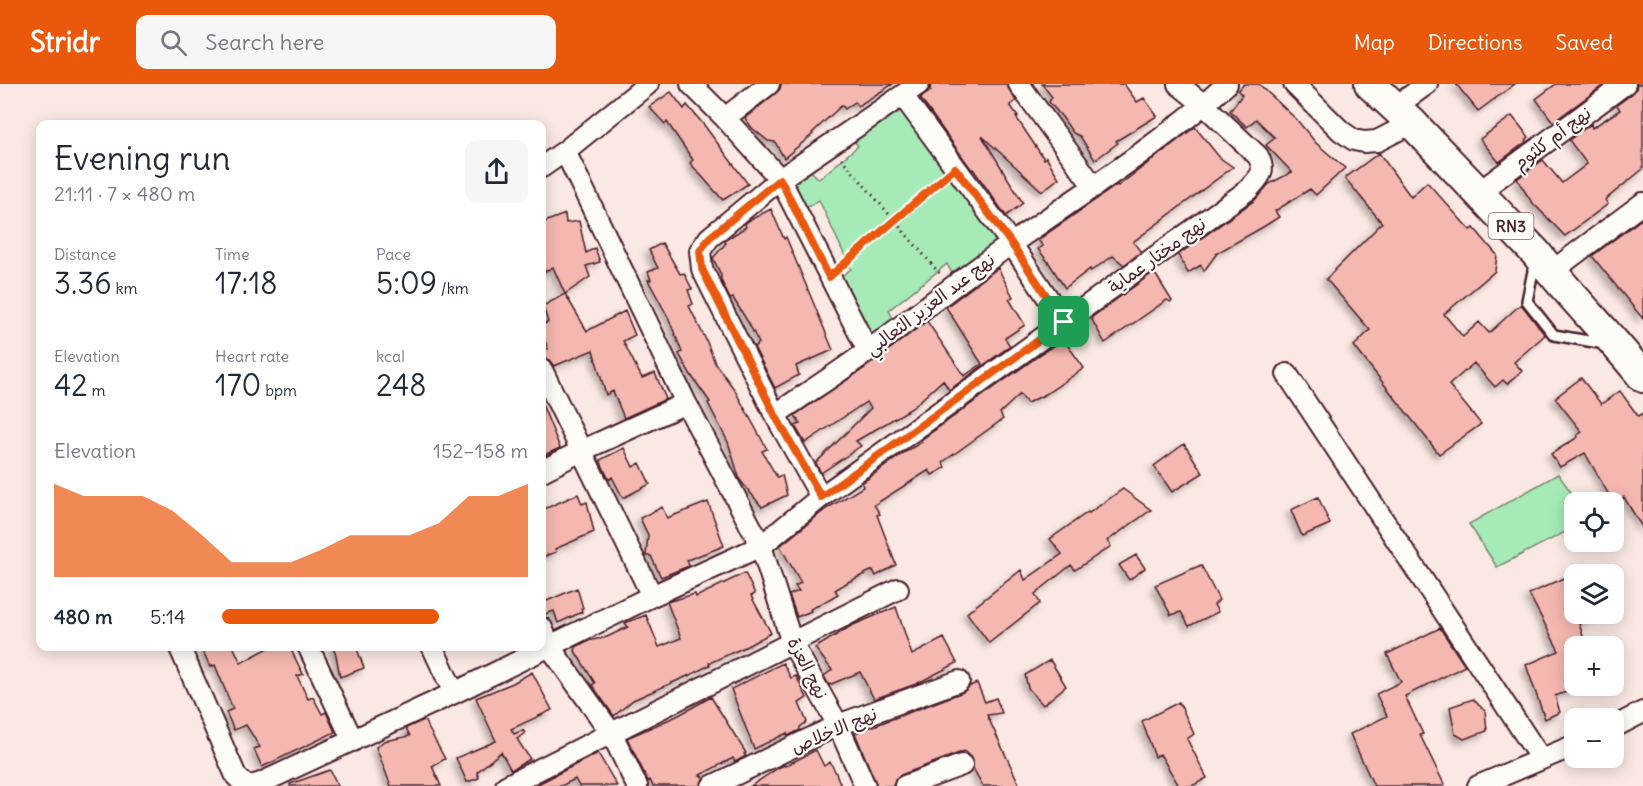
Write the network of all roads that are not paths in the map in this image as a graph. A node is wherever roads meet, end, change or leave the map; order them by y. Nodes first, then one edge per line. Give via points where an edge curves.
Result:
1 (648, 84) edge
2 (691, 84) edge
3 (769, 84) edge
4 (919, 84) edge
5 (1019, 84) edge
6 (1178, 84) edge
7 (1227, 84) edge
8 (1294, 84) edge
9 (1370, 84) edge
10 (1427, 84) edge
11 (1625, 84) edge
12 (903, 96) junction
13 (1204, 105) junction
14 (1404, 115) junction
15 (725, 118) junction
16 (565, 151) junction
17 (546, 164) edge
18 (780, 179) junction
19 (1094, 187) junction
20 (1479, 192) junction
21 (1643, 203) edge
22 (1011, 243) junction
23 (1544, 262) junction
24 (1064, 322) junction
25 (1619, 346) junction
26 (868, 351) junction
27 (1287, 374) dead end
28 (1643, 377) edge
29 (546, 378) edge
30 (686, 403) junction
31 (775, 415) junction
32 (581, 451) junction
33 (546, 469) edge
34 (821, 497) junction
35 (761, 546) junction
36 (898, 589) dead end
37 (651, 596) junction
38 (546, 638) edge
39 (792, 643) junction
40 (550, 647) junction
41 (546, 649) edge
42 (181, 651) edge
43 (310, 651) edge
44 (434, 651) edge
45 (542, 651) edge
46 (958, 681) dead end
47 (454, 693) junction
48 (1642, 715) edge
49 (1624, 723) edge
50 (838, 725) junction
51 (612, 734) junction
52 (354, 741) junction
53 (1564, 750) edge
54 (1541, 759) junction
55 (962, 765) dead end
56 (250, 786) edge
57 (506, 786) edge
58 (638, 786) edge
59 (712, 786) edge
60 (865, 786) edge
61 (905, 786) edge
62 (1478, 786) edge

1 - 16 street
2 - 15 street
3 - 15 street
4 - 12 street
5 - 19 street
6 - 13 street
7 - 13 street, نهج عبد العزيز الثعالبي
8 - 14 street via 1354,140 1377,141
9 - 14 main road, RN3
10 - 14 street
11 - 20 street, نهج أم كلثوم
12 - 18 street
12 - 22 street
13 - 19 street, نهج عبد العزيز الثعالبي
13 - 24 street, نهج مختار عماية via 1258,156 1263,165 1261,175 1248,190
14 - 20 main road, RN3
15 - 18 street
16 - 17 street
16 - 30 street, نهج العزة
18 - 26 street
18 - 31 street via 709,238 700,251 702,269
19 - 22 street, نهج عبد العزيز الثعالبي
20 - 23 main road, RN3
21 - 23 street
22 - 24 street
22 - 26 street, نهج عبد العزيز الثعالبي
23 - 25 main road, RN3
23 - 25 lane via 1527,301 1554,335
24 - 34 street, نهج مختار عماية
25 - 28 main road, RN3
26 - 31 street, نهج عبد العزيز الثعالبي
27 - 54 street
29 - 32 street
30 - 32 street
30 - 35 street, نهج العزة
31 - 34 street
32 - 33 street
32 - 37 street
34 - 35 street, نهج مختار عماية
35 - 37 street, نهج مختار عماية
35 - 39 street, نهج العزة
36 - 39 street
37 - 40 street, نهج مختار عماية
38 - 40 street
39 - 50 street, نهج العزة
39 - 51 street
40 - 41 street, نهج مختار عماية
40 - 51 street
42 - 56 street via 236,776
43 - 52 street
44 - 47 street
45 - 47 street, نهج مختار عماية
46 - 50 street, نهج الاخلاص
47 - 52 street, نهج مختار عماية
48 - 49 street
50 - 59 street, نهج الاخلاص
50 - 60 street, نهج العزة
51 - 57 street
51 - 58 street
52 - 56 street, نهج مختار عماية
53 - 54 street
54 - 62 street
55 - 61 street

